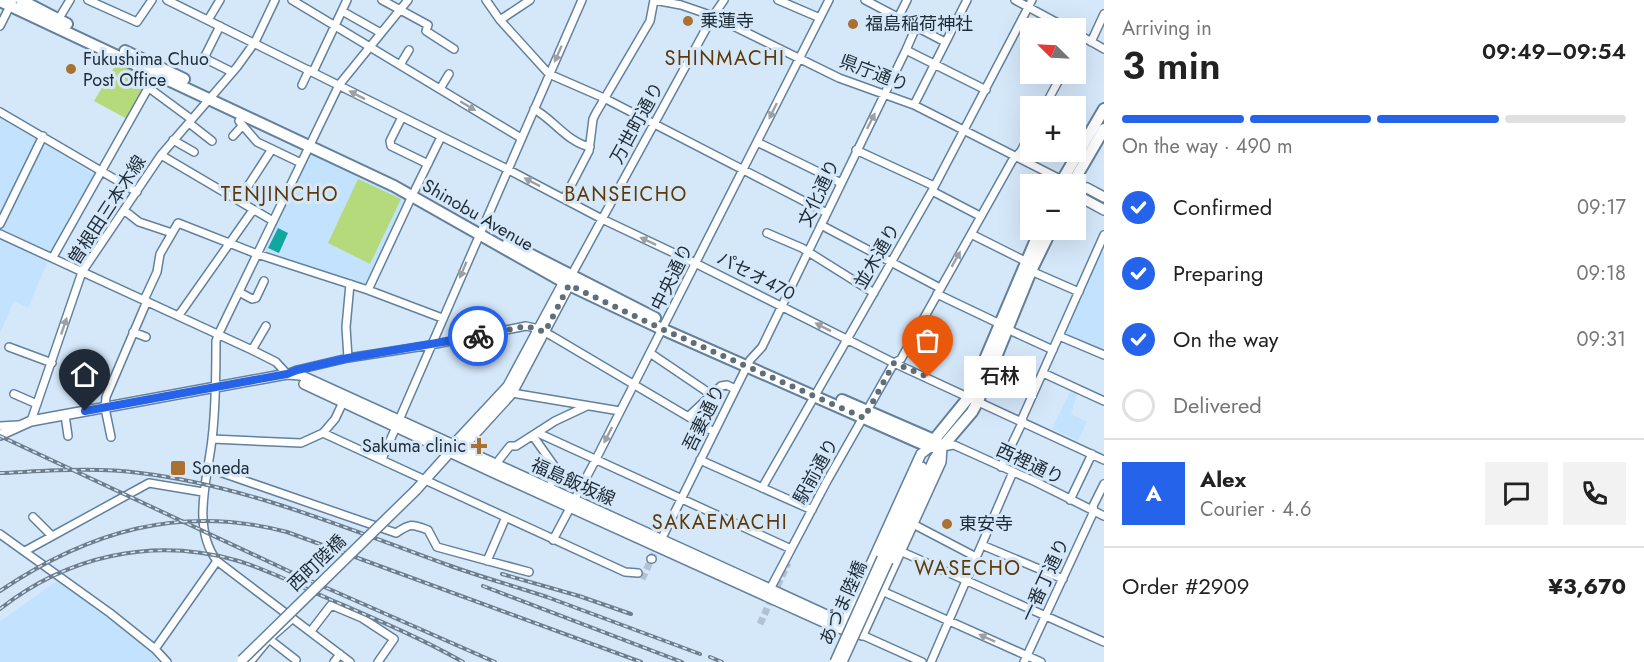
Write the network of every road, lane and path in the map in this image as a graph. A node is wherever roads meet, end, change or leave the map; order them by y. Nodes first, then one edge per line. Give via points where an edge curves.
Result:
1 (21, 0) edge
2 (70, 0) edge
3 (88, 0) edge
4 (152, 0) edge
5 (220, 0) edge
6 (275, 0) edge
7 (292, 0) edge
8 (347, 0) edge
9 (382, 0) edge
10 (408, 0) edge
11 (486, 0) edge
12 (530, 0) edge
13 (582, 0) edge
14 (654, 0) edge
15 (662, 0) edge
16 (724, 0) edge
17 (778, 0) edge
18 (829, 0) edge
19 (866, 0) edge
20 (907, 0) edge
21 (968, 0) edge
22 (1015, 0) edge
23 (172, 1) edge
24 (8, 2) edge
25 (1030, 3) edge
26 (400, 10) junction
27 (342, 11) junction
28 (1104, 14) edge
29 (713, 16) junction
30 (899, 16) junction
31 (820, 18) junction
32 (1052, 18) edge
33 (58, 20) junction
34 (208, 20) junction
35 (500, 20) junction
36 (1, 22) edge
37 (917, 25) junction
38 (220, 26) junction
39 (334, 26) junction
40 (381, 33) junction
41 (1086, 39) edge
42 (255, 42) junction
43 (945, 42) junction
44 (1091, 42) junction
45 (370, 47) junction
46 (454, 49) dead end
47 (1104, 49) edge
48 (409, 50) dead end
49 (906, 50) junction
50 (799, 59) junction
51 (400, 65) junction
52 (934, 65) junction
53 (311, 71) junction
54 (232, 72) junction
55 (156, 74) junction
56 (449, 74) dead end
57 (549, 74) junction
58 (302, 85) dead end
59 (339, 85) junction
60 (149, 88) junction
61 (440, 89) junction
62 (986, 90) junction
63 (885, 94) junction
64 (212, 95) junction
65 (604, 98) junction
66 (914, 105) junction
67 (1104, 109) edge
68 (534, 110) junction
69 (0, 112) edge
70 (402, 117) junction
71 (242, 120) junction
72 (190, 121) junction
73 (654, 124) junction
74 (1104, 129) edge
75 (964, 130) junction
76 (42, 136) junction
77 (233, 136) dead end
78 (441, 136) junction
79 (521, 138) junction
80 (173, 140) junction
81 (212, 141) dead end
82 (758, 142) junction
83 (311, 143) junction
84 (590, 147) junction
85 (272, 149) junction
86 (856, 150) junction
87 (194, 152) dead end
88 (1020, 153) edge
89 (160, 155) junction
90 (1016, 157) junction
91 (300, 163) junction
92 (428, 164) junction
93 (507, 170) junction
94 (743, 170) junction
95 (102, 171) junction
96 (1048, 174) edge
97 (1074, 174) edge
98 (1076, 174) edge
99 (841, 183) junction
100 (1086, 188) edge
101 (933, 189) junction
102 (136, 192) junction
103 (414, 193) junction
104 (1104, 197) edge
105 (564, 199) junction
106 (239, 200) junction
107 (1086, 200) edge
108 (254, 210) junction
109 (1104, 210) edge
110 (125, 211) junction
111 (827, 213) junction
112 (980, 216) junction
113 (602, 219) junction
114 (273, 221) junction
115 (0, 225) edge
116 (821, 225) junction
117 (480, 232) junction
118 (172, 233) junction
119 (768, 233) dead end
120 (0, 234) edge
121 (971, 234) junction
122 (1104, 235) edge
123 (1037, 240) edge
124 (1045, 240) edge
125 (230, 242) junction
126 (808, 252) junction
127 (257, 254) junction
128 (53, 257) junction
129 (695, 262) junction
130 (891, 263) junction
131 (1028, 266) junction
132 (82, 272) junction
133 (264, 280) dead end
134 (568, 281) junction
135 (350, 284) junction
136 (368, 290) junction
137 (939, 291) junction
138 (238, 292) junction
139 (1079, 292) junction
140 (873, 293) junction
141 (145, 300) junction
142 (782, 306) junction
143 (179, 315) junction
144 (442, 318) junction
145 (266, 326) dead end
146 (664, 326) junction
147 (1003, 327) junction
148 (542, 331) junction
149 (133, 332) junction
150 (218, 335) junction
151 (1059, 336) junction
152 (146, 337) dead end
153 (847, 339) junction
154 (431, 345) junction
155 (9, 347) dead end
156 (252, 350) junction
157 (1053, 350) junction
158 (650, 353) junction
159 (1104, 355) edge
160 (348, 358) junction
161 (52, 363) junction
162 (748, 363) junction
163 (894, 363) junction
164 (1043, 373) junction
165 (287, 374) junction
166 (634, 384) junction
167 (215, 388) junction
168 (735, 389) junction
169 (512, 393) junction
170 (816, 393) junction
171 (14, 394) dead end
172 (712, 395) junction
173 (345, 399) junction
174 (974, 399) junction
175 (1104, 401) edge
176 (37, 404) junction
177 (587, 406) junction
178 (105, 408) junction
179 (620, 411) junction
180 (865, 414) junction
181 (65, 415) junction
182 (689, 417) junction
183 (31, 421) junction
184 (1022, 421) junction
185 (397, 423) junction
186 (21, 424) junction
187 (0, 426) edge
188 (714, 432) junction
189 (323, 433) junction
190 (535, 434) junction
191 (0, 435) edge
192 (68, 436) dead end
193 (111, 437) dead end
194 (212, 439) junction
195 (935, 444) junction
196 (454, 449) junction
197 (1092, 454) junction
198 (382, 459) junction
199 (596, 460) junction
200 (700, 460) junction
201 (1104, 460) edge
202 (495, 465) junction
203 (1001, 467) junction
204 (208, 468) junction
205 (1013, 472) junction
206 (425, 480) junction
207 (1104, 484) edge
208 (762, 488) junction
209 (549, 489) junction
210 (203, 492) junction
211 (681, 500) junction
212 (1070, 500) junction
213 (573, 504) junction
214 (812, 510) junction
215 (1094, 512) junction
216 (1104, 516) edge
217 (33, 517) dead end
218 (506, 517) junction
219 (913, 524) junction
220 (0, 534) edge
221 (52, 536) junction
222 (553, 540) junction
223 (660, 543) junction
224 (982, 545) junction
225 (791, 549) junction
226 (25, 551) junction
227 (900, 551) junction
228 (976, 557) junction
229 (885, 559) junction
230 (217, 561) junction
231 (487, 561) junction
232 (529, 572) dead end
233 (638, 573) dead end
234 (1063, 579) junction
235 (966, 581) junction
236 (882, 591) junction
237 (768, 592) junction
238 (1045, 616) junction
239 (293, 618) junction
240 (949, 620) junction
241 (842, 627) junction
242 (311, 631) junction
243 (862, 635) junction
244 (269, 639) junction
245 (1104, 642) edge
246 (155, 649) junction
247 (340, 654) junction
248 (1025, 659) edge
249 (296, 660) dead end
250 (244, 661) edge
251 (167, 662) edge
252 (334, 662) edge
253 (350, 662) edge
254 (378, 662) edge
255 (835, 662) edge
256 (842, 662) edge
257 (922, 662) edge
258 (931, 662) edge
259 (1041, 662) edge

1 - 33 highway, Shinobu Avenue
2 - 33 street
3 - 4 street via 137,22
5 - 34 street
6 - 42 street, 曽根田三本木線
7 - 39 street
8 - 27 street
9 - 26 street
10 - 26 street
11 - 35 street
12 - 35 street
13 -> 57 street
14 - 15 street, 県庁通り
14 - 65 street via 650,21
15 - 29 street, 県庁通り
16 - 29 street, 万世町通り
17 - 31 street
18 - 31 street, 中央通り
19 - 30 street
20 - 30 street
21 - 43 street
22 - 25 street
23 - 34 street, パセオ470
24 - 36 street
24 - 55 highway, Shinobu Avenue
25 - 32 street
25 - 62 street, 並木通り
26 - 40 street
26 - 46 street via 428,25 426,31
27 - 39 street
27 - 40 street
28 - 44 street
29 - 50 street, 県庁通り
29 - 73 street, 万世町通り
30 - 37 street
31 - 50 street, 中央通り
33 - 64 highway, Shinobu Avenue
34 - 38 street, パセオ470
35 - 57 street
37 - 43 street
37 - 49 street, 文化通り
38 - 42 street, パセオ470
38 - 54 street via 204,58
39 - 45 street
39 - 53 street
40 - 45 street
41 - 44 street
42 - 53 street, パセオ470
42 - 54 street, 曽根田三本木線
43 - 52 street
44 - 47 street
45 - 51 street
45 - 59 street
48 - 51 street
49 - 52 street
49 - 63 street, 文化通り
50 - 63 street, 県庁通り
50 -> 82 street, 中央通り
51 - 61 street
52 - 62 street
52 - 66 street
53 - 58 street
53 - 59 street, パセオ470
54 - 64 street, 曽根田三本木線
55 - 60 street
55 - 64 highway, Shinobu Avenue
56 - 61 street
57 - 65 street
57 - 68 street
70 -> 59 street, パセオ470
59 - 83 street
60 - 72 street via 170,101
60 - 95 street
61 -> 79 street
62 - 75 street, 並木通り
63 - 66 street, 県庁通り
86 -> 63 street, 文化通り
64 - 71 highway, Shinobu Avenue
64 - 72 street, 曽根田三本木線
64 - 83 highway, Shinobu Avenue
65 - 73 street
65 - 84 street via 593,119
66 - 75 street, 県庁通り
67 - 97 highway
68 - 79 street
68 - 84 street via 547,116 575,142
69 - 76 street
70 - 78 street, パセオ470
70 - 92 street via 391,146
71 - 77 street
71 - 83 highway, Shinobu Avenue
71 - 85 street via 257,142
72 - 80 street, 曽根田三本木線
72 - 81 street
73 - 94 street
73 - 113 street, 万世町通り
74 - 98 highway
75 - 90 street, 県庁通り
75 - 101 street, 並木通り
76 - 95 street
76 - 115 street
78 - 92 street
78 - 93 street, パセオ470
79 - 93 street
80 - 87 street
80 - 89 street, 曽根田三本木線
82 - 94 street, 中央通り
82 - 99 street
83 - 91 street
83 - 103 highway, Shinobu Avenue
84 - 105 street
85 - 91 street
85 - 106 street
86 - 99 street, 文化通り
86 - 101 street
88 - 90 street, 駅前通り
89 - 102 street, 曽根田三本木線
89 - 106 street
90 - 96 street, 県庁通り
90 - 112 street, 駅前通り
91 - 114 street
92 - 103 street
105 -> 93 street, パセオ470
93 - 117 street
94 - 111 street
94 - 129 street, 中央通り
95 - 102 street
95 - 128 street
99 - 111 street, 文化通り
100 - 104 main road, 県庁通り
101 - 112 street
101 - 130 street, 並木通り
102 - 110 street, 曽根田三本木線
103 - 117 highway, Shinobu Avenue
103 - 136 street
105 - 113 street, パセオ470
106 - 108 street
107 - 109 main road, 県庁通り
108 - 114 street
108 - 125 street
110 - 118 street via 139,222
110 - 132 street, 曽根田三本木線
111 - 116 street, 文化通り
112 - 121 street, 駅前通り
129 -> 113 street, パセオ470
113 - 134 street, 万世町通り
114 - 127 street
116 - 126 street, 文化通り
116 - 130 street
117 - 134 highway, Shinobu Avenue
117 -> 144 street
118 - 125 street via 178,223
118 - 141 street via 160,254
119 - 126 street
120 - 128 street
121 - 131 street
137 -> 121 street, 駅前通り
122 - 139 street
123 - 131 highway
124 - 131 highway
125 - 127 street
125 - 143 street
126 - 140 street
126 - 142 street, 文化通り
127 - 135 street
127 - 138 street
128 - 132 street
129 - 142 street, パセオ470
129 - 146 street, 中央通り
130 - 137 street
130 - 140 street, 並木通り
131 - 139 street
131 - 147 highway
132 - 141 street
161 -> 132 street, 曽根田三本木線
133 - 138 street via 256,298
134 - 146 highway, Shinobu Avenue
134 - 148 main road
135 - 136 street
135 - 160 street
136 - 144 street
137 - 147 street
137 - 163 street, 駅前通り via 901,359
138 - 150 street
139 - 151 street
140 - 153 street, 並木通り
141 - 143 street
141 - 149 street
153 -> 142 street, パセオ470
142 - 162 street, 吾妻通り via 762,348
143 - 150 street
144 - 154 street
145 - 156 street
146 - 158 street, 中央通り
146 - 162 highway, Shinobu Avenue
147 - 157 street
147 - 174 highway
148 - 154 street via 526,326
148 - 166 street
148 - 169 main road
148 - 196 main road via 508,386
149 - 152 street
149 - 178 street
150 - 156 street
150 - 167 street
151 - 157 street
151 - 159 street
153 - 163 street, パセオ470
153 - 170 street, 並木通り
154 - 160 street
154 - 185 street
155 - 161 street
156 - 165 street via 276,362
157 - 164 street
158 - 166 street, 中央通り
158 - 172 street
160 - 165 street
161 - 176 street, 曽根田三本木線
162 - 168 street, 吾妻通り
162 - 170 highway, Shinobu Avenue
163 - 174 street, パセオ470
163 - 180 street, 駅前通り
164 - 175 street
164 - 184 street
165 - 167 main road
165 - 173 main road
166 - 179 street, 中央通り
166 - 182 street
167 - 178 main road
167 - 194 street
168 - 172 street via 721,386
168 - 188 street, 吾妻通り
169 - 177 street
169 - 196 main road
170 - 180 highway, Shinobu Avenue
170 - 208 street, 並木通り
171 - 176 street
172 - 182 street
173 - 185 main road
173 - 189 street
174 - 184 street, パセオ470
174 - 195 highway via 972,412
176 - 183 street, 曽根田三本木線
177 - 179 street
177 - 190 street
178 - 181 main road
178 - 193 street
179 -> 199 street, 中央通り
180 - 195 highway, Shinobu Avenue
180 - 214 street, 駅前通り
181 - 183 main road
181 - 192 street
182 - 188 street
183 - 186 main road
184 - 197 street, パセオ470
184 - 203 street
185 - 196 main road
185 - 198 street
186 - 187 street
186 - 191 main road
188 - 200 street, 吾妻通り
189 - 194 street via 301,443
189 - 198 street
190 - 199 street
190 - 202 street via 510,446
190 - 209 street via 557,470
194 - 204 street
195 - 203 street, 西裡通り via 954,445
195 - 219 main road via 941,462
195 - 229 main road
195 - 241 main road via 921,454
196 - 202 main road, 福島飯坂線
196 - 206 main road, 西町陸橋
196 - 213 main road, 福島飯坂線
197 - 201 street, パセオ470
197 - 212 street
198 - 206 street
199 - 211 street
199 - 213 street, 中央通り
200 - 208 street
200 - 211 street, 吾妻通り
202 - 209 main road, 福島飯坂線
203 - 205 street, 西裡通り
204 - 210 street
204 - 231 street via 396,533 414,524 428,530 438,547
205 - 212 street, 西裡通り
205 - 224 street
206 - 218 street
206 - 250 main road, 西町陸橋, bridge
207 - 215 street, 一番丁通り
208 - 214 street
209 - 213 main road, 福島飯坂線
210 - 221 street via 150,483
210 - 230 street via 206,532
211 - 223 street, 吾妻通り
211 - 225 street
212 - 215 street, 西裡通り
213 - 222 street, 中央通り
213 - 223 main road, 福島飯坂線
214 - 225 street, 駅前通り
215 - 216 street, 西裡通り
215 - 234 street, 一番丁通り
217 - 221 street
218 - 222 street
218 - 231 street
219 - 227 main road
219 - 228 street
220 - 226 street
221 - 226 street
222 - 233 street via 625,572
223 - 237 main road, 福島飯坂線
224 - 228 street
224 - 234 street
225 - 237 street, 駅前通り
226 - 246 street
227 - 235 street
227 - 236 main road
228 - 235 street
229 - 255 main road, あづま陸橋, bridge
229 - 256 main road, あづま陸橋, bridge
230 - 239 street
230 - 246 street
231 - 232 street
234 - 238 street, 一番丁通り
235 - 238 street
235 - 240 street
236 - 240 street
236 - 243 main road
237 - 241 main road, 福島飯坂線
238 - 245 street
238 - 248 street, 一番丁通り
239 - 242 street
239 - 244 street
248 -> 240 street
240 - 258 street
241 - 243 main road, 福島飯坂線
242 - 247 street
242 - 254 street via 331,605 362,618 394,639
243 - 257 street
244 - 249 street
244 - 250 street
246 - 251 street
247 - 252 street
247 - 253 street
248 - 259 street

